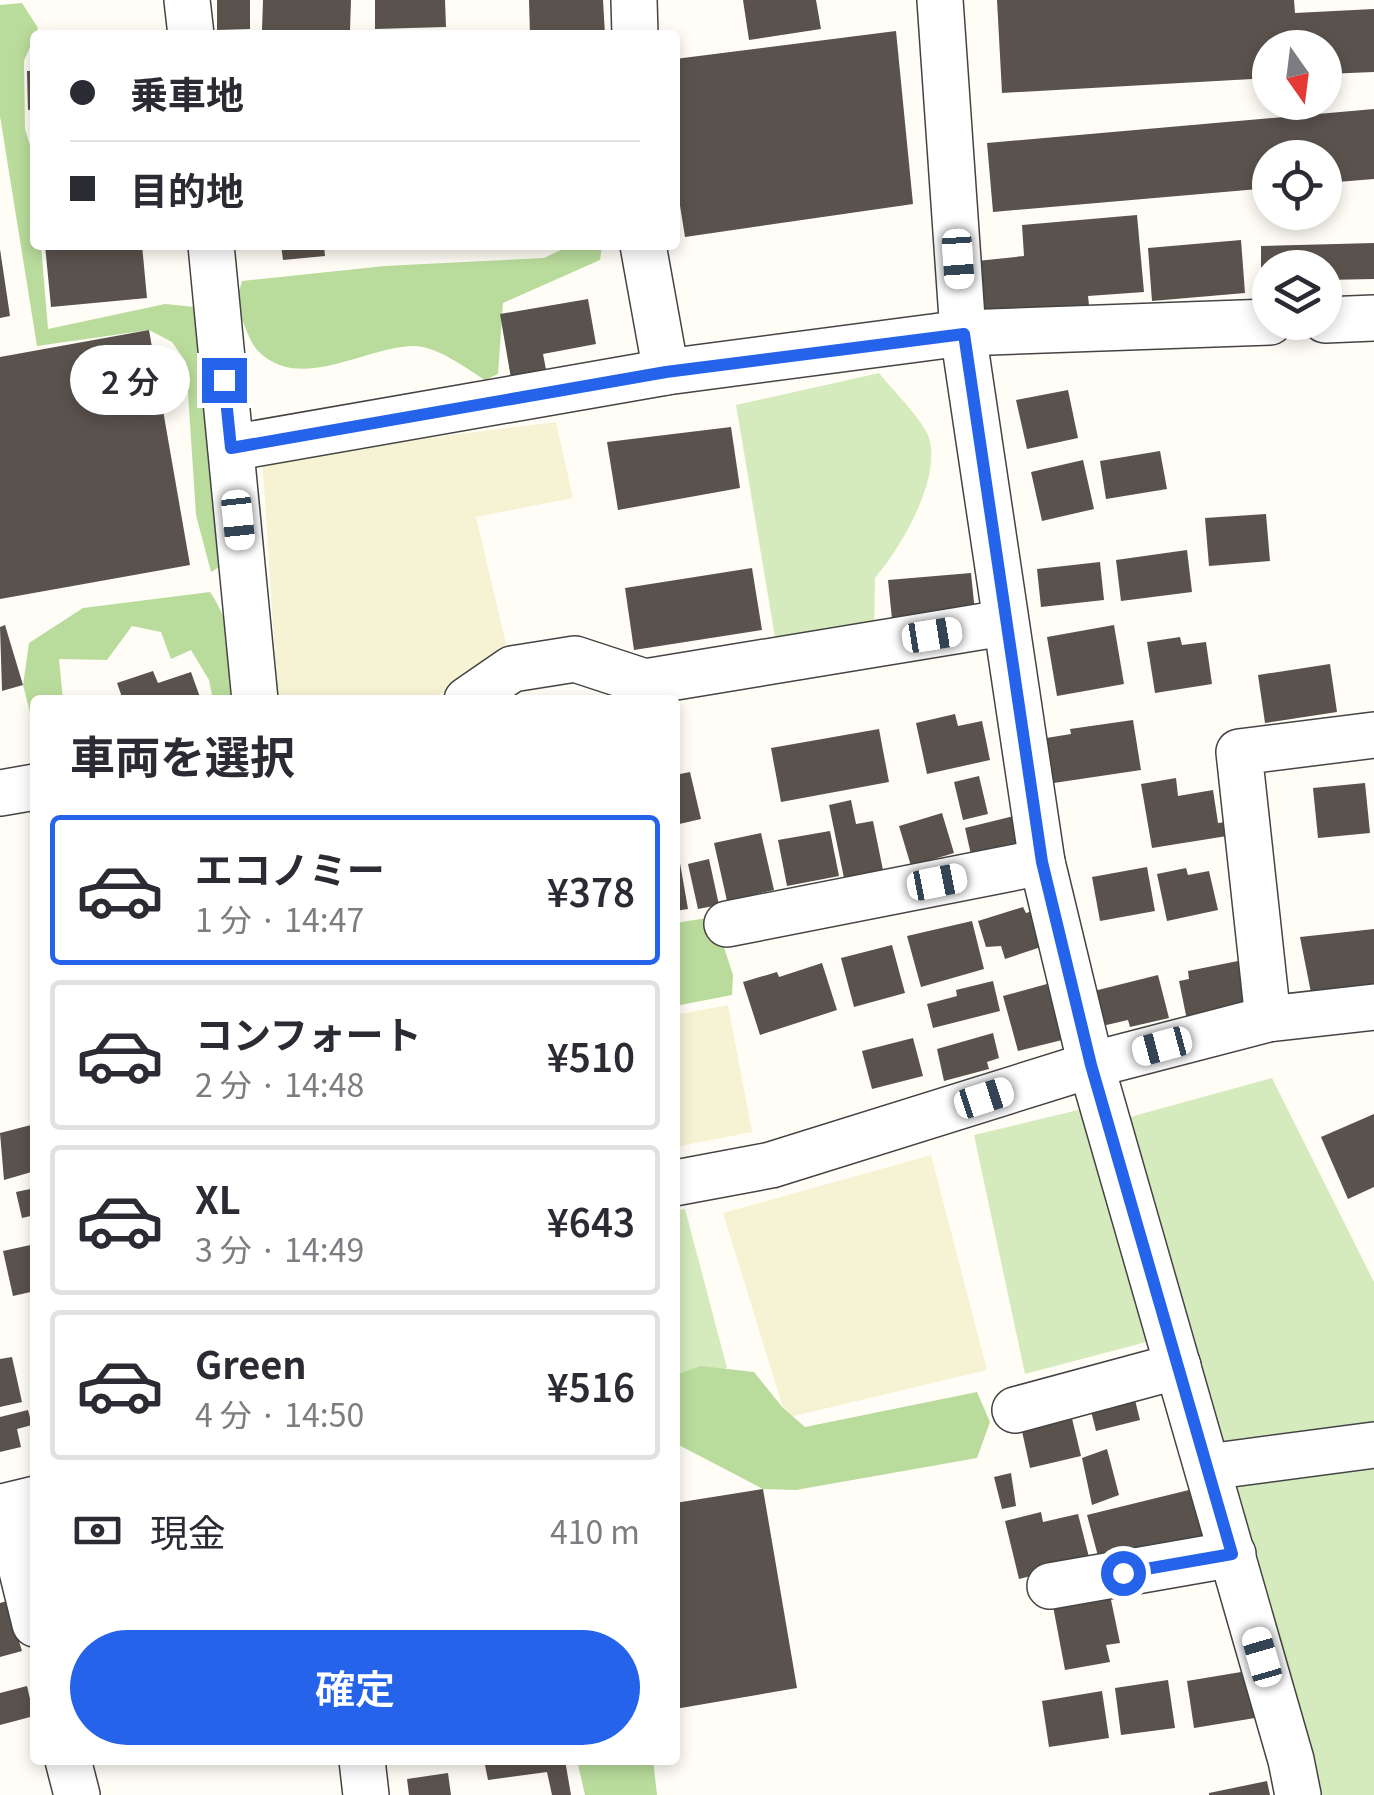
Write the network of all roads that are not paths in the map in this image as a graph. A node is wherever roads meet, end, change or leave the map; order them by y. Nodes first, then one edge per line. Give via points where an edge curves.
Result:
1 (188, 0) edge
2 (634, 0) edge
3 (940, 0) edge
4 (191, 30) edge
5 (634, 30) edge
6 (211, 250) edge
7 (644, 250) edge
8 (1374, 318) edge
9 (1342, 319) edge
10 (1252, 323) edge
11 (964, 334) junction
12 (666, 372) junction
13 (231, 448) junction
14 (1004, 623) junction
15 (255, 695) edge
16 (474, 695) edge
17 (1374, 735) edge
18 (30, 788) edge
19 (0, 794) edge
20 (1042, 862) junction
21 (727, 924) dead end
22 (1374, 1007) edge
23 (1268, 1019) junction
24 (1091, 1065) junction
25 (680, 1182) edge
26 (1178, 1366) junction
27 (1015, 1410) dead end
28 (1374, 1444) edge
29 (1208, 1467) junction
30 (30, 1500) edge
31 (1232, 1554) junction
32 (1050, 1586) dead end
33 (30, 1604) edge
34 (69, 1765) edge
35 (363, 1765) edge
36 (76, 1795) edge
37 (366, 1795) edge
38 (1298, 1795) edge

1 - 4 street
2 - 5 street
3 - 11 street
6 - 13 street
7 - 12 street
8 - 9 street
10 - 11 street
11 - 12 street
11 - 14 street
12 - 13 street
13 - 15 street
14 - 16 street via 645,682 575,658 512,670
14 - 20 street
17 - 23 street via 1240,752
18 - 19 street
20 - 21 street
20 - 24 street
22 - 23 street
23 - 24 street
24 - 25 street via 771,1165
24 - 26 street
26 - 27 street
26 - 29 street
28 - 29 street
29 - 31 street
30 - 33 street via 6,1506
31 - 32 street
31 - 38 street
34 - 36 street
35 - 37 street

